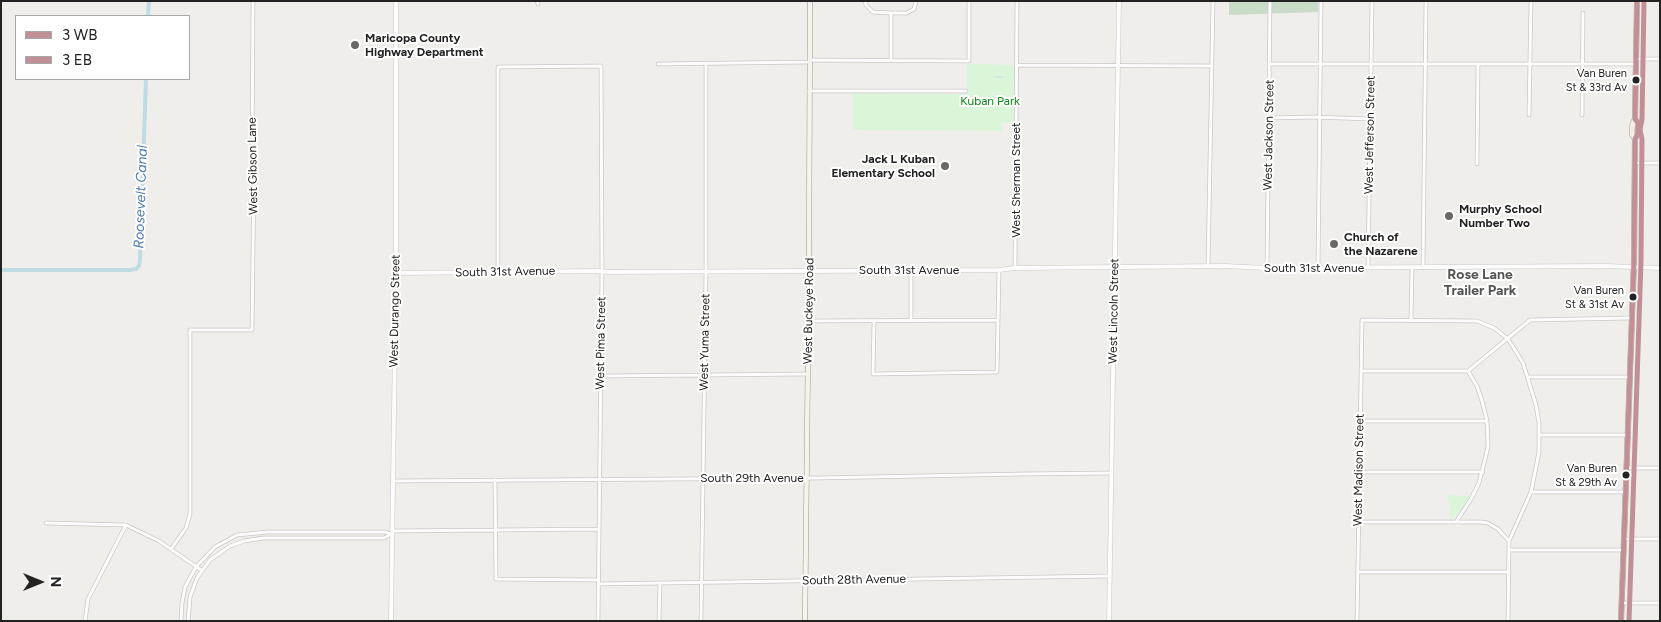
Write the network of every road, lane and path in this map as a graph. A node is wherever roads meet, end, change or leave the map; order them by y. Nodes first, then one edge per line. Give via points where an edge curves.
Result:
1 (253, 1) edge
2 (396, 1) edge
3 (810, 1) edge
4 (865, 1) edge
5 (916, 1) edge
6 (969, 1) edge
7 (1017, 1) edge
8 (1119, 1) edge
9 (1213, 1) edge
10 (1270, 1) edge
11 (1321, 1) edge
12 (1372, 1) edge
13 (1426, 1) edge
14 (1531, 1) edge
15 (1637, 1) edge
16 (891, 13) junction
17 (1583, 13) dead end
18 (1660, 59) edge
19 (891, 60) junction
20 (810, 61) junction
21 (1636, 61) junction
22 (658, 64) dead end
23 (706, 64) junction
24 (1118, 64) junction
25 (1270, 64) junction
26 (1371, 64) junction
27 (1425, 64) junction
28 (1530, 64) junction
29 (1583, 64) junction
30 (1017, 65) junction
31 (1321, 65) junction
32 (1478, 65) junction
33 (1212, 66) junction
34 (809, 91) junction
35 (966, 91) dead end
36 (1529, 115) dead end
37 (1582, 115) dead end
38 (1269, 118) junction
39 (1320, 118) junction
40 (1370, 119) junction
41 (1635, 163) junction
42 (1660, 163) edge
43 (1477, 164) dead end
44 (1208, 266) junction
45 (1634, 267) junction
46 (1015, 268) junction
47 (1115, 268) junction
48 (1267, 268) junction
49 (1318, 268) junction
50 (1368, 268) junction
51 (1412, 268) junction
52 (1422, 268) junction
53 (1660, 268) edge
54 (911, 270) junction
55 (999, 270) junction
56 (602, 271) junction
57 (706, 271) junction
58 (809, 271) junction
59 (396, 273) junction
60 (498, 273) junction
61 (1631, 318) junction
62 (910, 320) junction
63 (998, 320) junction
64 (1411, 320) junction
65 (809, 321) junction
66 (874, 321) junction
67 (1508, 339) junction
68 (1361, 371) junction
69 (1468, 371) junction
70 (808, 374) junction
71 (704, 375) junction
72 (600, 376) junction
73 (1528, 377) junction
74 (1630, 377) junction
75 (1360, 421) junction
76 (1487, 421) junction
77 (1539, 435) junction
78 (1627, 435) junction
79 (1626, 468) junction
80 (1660, 468) edge
81 (1360, 472) junction
82 (1483, 472) junction
83 (1111, 473) junction
84 (807, 478) junction
85 (703, 479) junction
86 (496, 480) junction
87 (600, 480) junction
88 (392, 481) junction
89 (1531, 492) junction
90 (1625, 492) junction
91 (1358, 522) junction
92 (1456, 522) junction
93 (46, 523) dead end
94 (126, 525) junction
95 (495, 529) junction
96 (599, 529) junction
97 (391, 532) junction
98 (1624, 539) junction
99 (1660, 539) edge
100 (1508, 540) junction
101 (171, 549) junction
102 (1509, 550) junction
103 (1623, 550) junction
104 (196, 566) junction
105 (201, 570) junction
106 (1358, 572) junction
107 (1509, 572) junction
108 (1110, 576) junction
109 (598, 582) junction
110 (702, 582) junction
111 (805, 582) junction
112 (660, 583) junction
113 (1622, 603) junction
114 (1660, 603) edge
115 (85, 621) edge
116 (182, 621) edge
117 (188, 621) edge
118 (391, 621) edge
119 (598, 621) edge
120 (659, 621) edge
121 (701, 621) edge
122 (805, 621) edge
123 (1109, 621) edge
124 (1357, 621) edge
125 (1508, 621) edge
126 (1621, 621) edge

1 - 101 street, West Gibson Lane via 252,330 190,330 190,514 186,528
2 - 59 street, West Durango Street
3 - 20 main road, West Buckeye Road
4 - 16 street via 873,12
5 - 16 street via 914,9 907,13
6 - 19 street via 969,61
7 - 30 street, West Sherman Street
8 - 24 street, West Lincoln Street
9 - 33 street
10 - 25 street, West Jackson Street
11 - 31 street
12 - 26 street, West Jefferson Street
13 - 27 street
14 - 28 street
15 - 21 main road
16 - 19 street
17 - 29 street
18 - 21 street
19 - 20 street
20 - 23 street
20 - 34 main road, West Buckeye Road
21 - 29 street
21 - 41 main road via 1635,119 1632,124
22 - 23 street
23 - 57 street, West Yuma Street
24 - 30 street
24 - 33 street
24 - 47 street, West Lincoln Street
25 - 31 street
25 - 38 street, West Jackson Street
26 - 27 street
26 - 31 street
26 - 40 street, West Jefferson Street
27 - 32 street
27 - 52 street
28 - 29 street
28 - 32 street
28 - 36 street
29 - 37 street
30 - 46 street, West Sherman Street
31 - 39 street
32 - 43 street
33 - 44 street
34 - 35 street
34 - 58 main road, West Buckeye Road
38 - 39 street
38 - 48 street, West Jackson Street
39 - 40 street
39 - 49 street
40 - 50 street, West Jefferson Street
41 - 42 street
41 - 45 main road
44 - 47 street, South 31st Avenue
44 - 48 street, South 31st Avenue
45 - 52 street, South 31st Avenue
45 - 53 street, South 31st Avenue
45 - 61 main road
46 - 47 street, South 31st Avenue
46 - 55 street, South 31st Avenue
47 - 83 street, West Lincoln Street
48 - 49 street, South 31st Avenue
49 - 50 street, South 31st Avenue
50 - 51 street, South 31st Avenue
51 - 52 street, South 31st Avenue
51 - 64 street
54 - 55 street, South 31st Avenue
54 - 58 street, South 31st Avenue
54 - 62 street
55 - 63 street
56 - 57 street, South 31st Avenue
56 - 60 street, South 31st Avenue
56 - 60 street, West Pima Street via 601,66 498,67
56 - 72 street, West Pima Street
57 - 58 street, South 31st Avenue
57 - 71 street, West Yuma Street
58 - 65 main road, West Buckeye Road
59 - 60 street, South 31st Avenue
59 - 88 street, West Durango Street
61 - 67 street via 1534,320 1527,322
61 - 74 main road
62 - 63 street
62 - 66 street
63 - 66 street via 997,372 873,374
64 - 67 street via 1477,322 1494,328
64 - 68 street, West Madison Street via 1362,320
65 - 66 street
65 - 70 main road, West Buckeye Road
67 - 69 street
67 - 73 street
68 - 69 street
68 - 75 street, West Madison Street
69 - 76 street via 1477,386
70 - 71 street
70 - 84 main road, West Buckeye Road
71 - 72 street
71 - 85 street, West Yuma Street
72 - 87 street, West Pima Street
73 - 74 street
73 - 77 street via 1536,405
74 - 78 main road
75 - 76 street
75 - 81 street, West Madison Street
76 - 82 street via 1488,447
77 - 78 street
77 - 89 street
78 - 79 main road
79 - 80 street
79 - 90 main road
81 - 82 street
81 - 91 street, West Madison Street
82 - 92 street
83 - 84 street, South 29th Avenue
83 - 108 street, West Lincoln Street
84 - 85 street, South 29th Avenue
84 - 111 main road, West Buckeye Road
85 - 87 street, South 29th Avenue
85 - 110 street, West Yuma Street
86 - 87 street, South 29th Avenue
86 - 88 street, South 29th Avenue
86 - 95 street
87 - 96 street, West Pima Street
88 - 97 street, West Durango Street
89 - 90 street
89 - 100 street
90 - 98 main road
91 - 92 street
91 - 106 street, West Madison Street
92 - 100 street via 1488,523
93 - 94 street
94 - 101 street
94 - 115 street via 88,599
95 - 96 street
95 - 97 street
95 - 109 street, South 28th Avenue via 496,580
96 - 109 street, West Pima Street
97 - 104 street via 245,533 216,547
97 - 105 street via 384,538 244,540 223,550
97 - 118 street, West Durango Street
98 - 99 street
98 - 103 main road
100 - 102 street
101 - 104 street
102 - 103 street
102 - 107 street
103 - 113 main road
104 - 105 street
104 - 116 street via 185,587
105 - 117 street via 192,588
106 - 107 street
106 - 124 street, West Madison Street
107 - 125 street
108 - 111 street, South 28th Avenue
108 - 123 street, West Lincoln Street
109 - 112 street, South 28th Avenue
109 - 119 street, West Pima Street
110 - 111 street, South 28th Avenue
110 - 112 street, South 28th Avenue
110 - 121 street, West Yuma Street
111 - 122 main road, West Buckeye Road
112 - 120 street
113 - 114 street
113 - 126 main road

